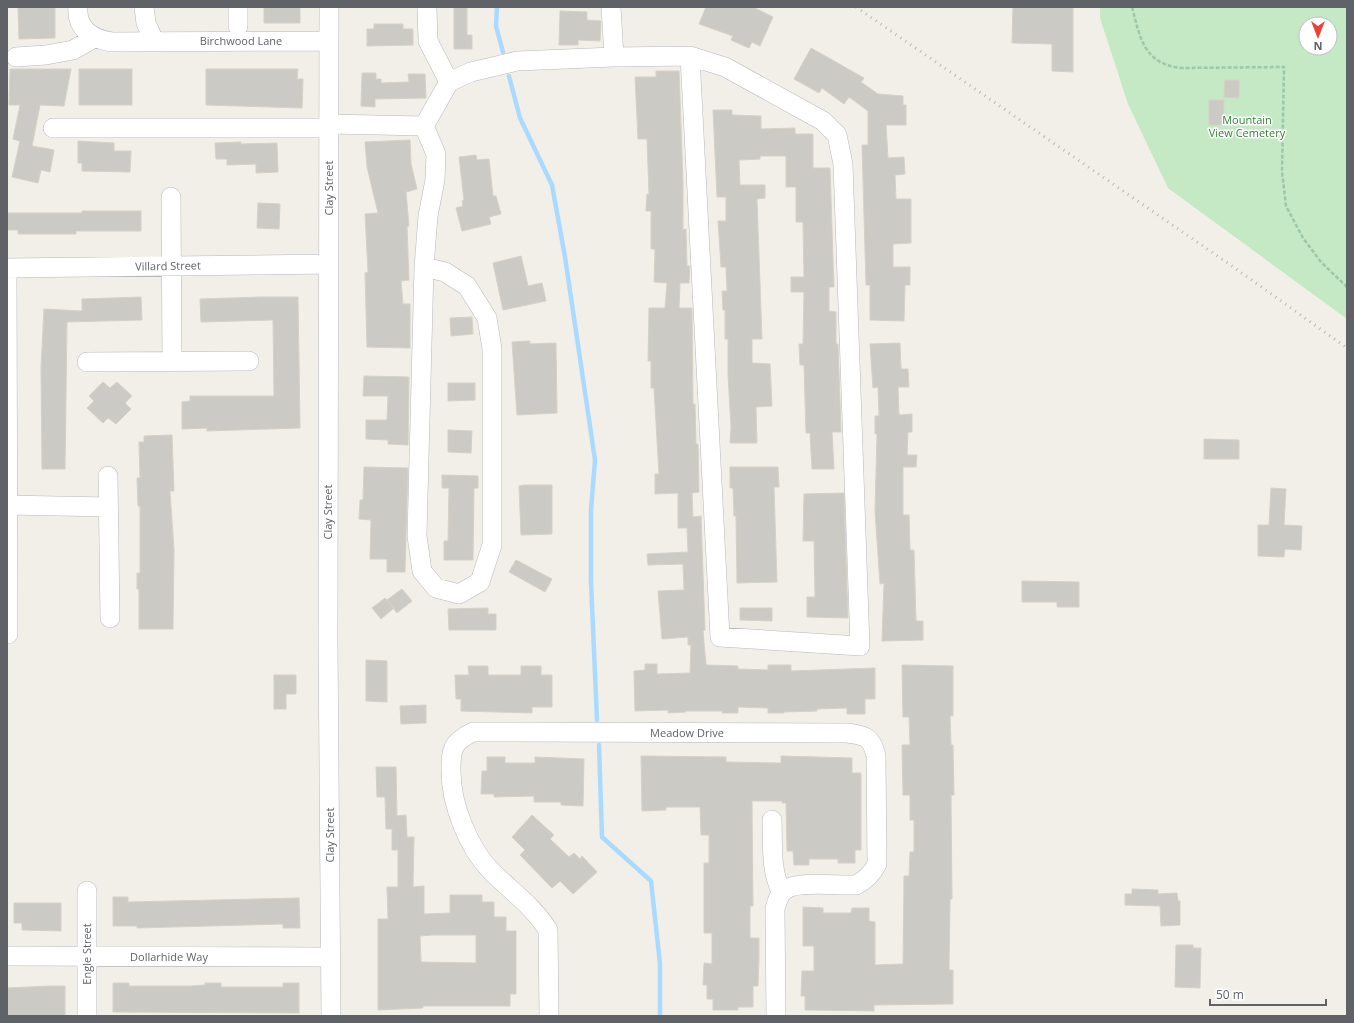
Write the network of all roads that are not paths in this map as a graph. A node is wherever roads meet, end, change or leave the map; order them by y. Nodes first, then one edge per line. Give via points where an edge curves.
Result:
1 (78, 7) edge
2 (144, 7) edge
3 (238, 7) edge
4 (329, 7) edge
5 (427, 7) edge
6 (611, 7) edge
7 (238, 26) dead end
8 (94, 38) junction
9 (154, 41) junction
10 (328, 41) junction
11 (690, 56) junction
12 (16, 57) dead end
13 (614, 57) junction
14 (449, 82) junction
15 (329, 126) junction
16 (424, 126) junction
17 (53, 128) dead end
18 (171, 197) dead end
19 (328, 264) junction
20 (171, 266) junction
21 (424, 267) junction
22 (7, 268) edge
23 (172, 361) junction
24 (249, 361) dead end
25 (87, 362) dead end
26 (108, 476) dead end
27 (8, 505) edge
28 (108, 507) junction
29 (110, 618) dead end
30 (8, 634) edge
31 (772, 820) dead end
32 (87, 891) dead end
33 (782, 893) junction
34 (7, 956) edge
35 (87, 956) junction
36 (331, 957) junction
37 (87, 1016) edge
38 (331, 1016) edge
39 (549, 1016) edge
40 (776, 1016) edge

1 - 8 street via 79,21
2 - 9 street via 146,23
3 - 7 street
4 - 10 street, Clay Street
5 - 14 street via 428,41
6 - 13 street
8 - 9 street, Birchwood Lane via 112,42
8 - 12 street via 74,50
9 - 10 street, Birchwood Lane
10 - 15 street, Clay Street
11 - 11 street via 725,67 823,121 837,135 843,164 860,646 720,637
11 - 13 street
13 - 14 street via 517,61 471,72
14 - 16 street
15 - 16 street
15 - 17 street
15 - 19 street, Clay Street
16 - 21 street via 436,154
18 - 20 street
19 - 20 street, Villard Street
19 - 36 street, Clay Street
20 - 22 street, Villard Street
20 - 23 street
21 - 21 street via 417,536 422,571 436,588 459,594 480,582 492,544 492,349 487,318 467,286 445,272
22 - 27 street
23 - 24 street
23 - 25 street
26 - 28 street
27 - 28 street
27 - 30 street
28 - 29 street
31 - 33 street via 773,867 776,882
32 - 35 street, Engle Street
33 - 39 street, Meadow Drive via 785,889 800,885 856,885 872,874 877,864 876,756 874,747 863,735 473,732 463,737 454,744 451,756 451,778 458,811 468,839 490,870 541,918 548,930
33 - 40 street via 775,909
34 - 35 street, Dollarhide Way
35 - 36 street, Dollarhide Way
35 - 37 street, Engle Street
36 - 38 street, Clay Street

